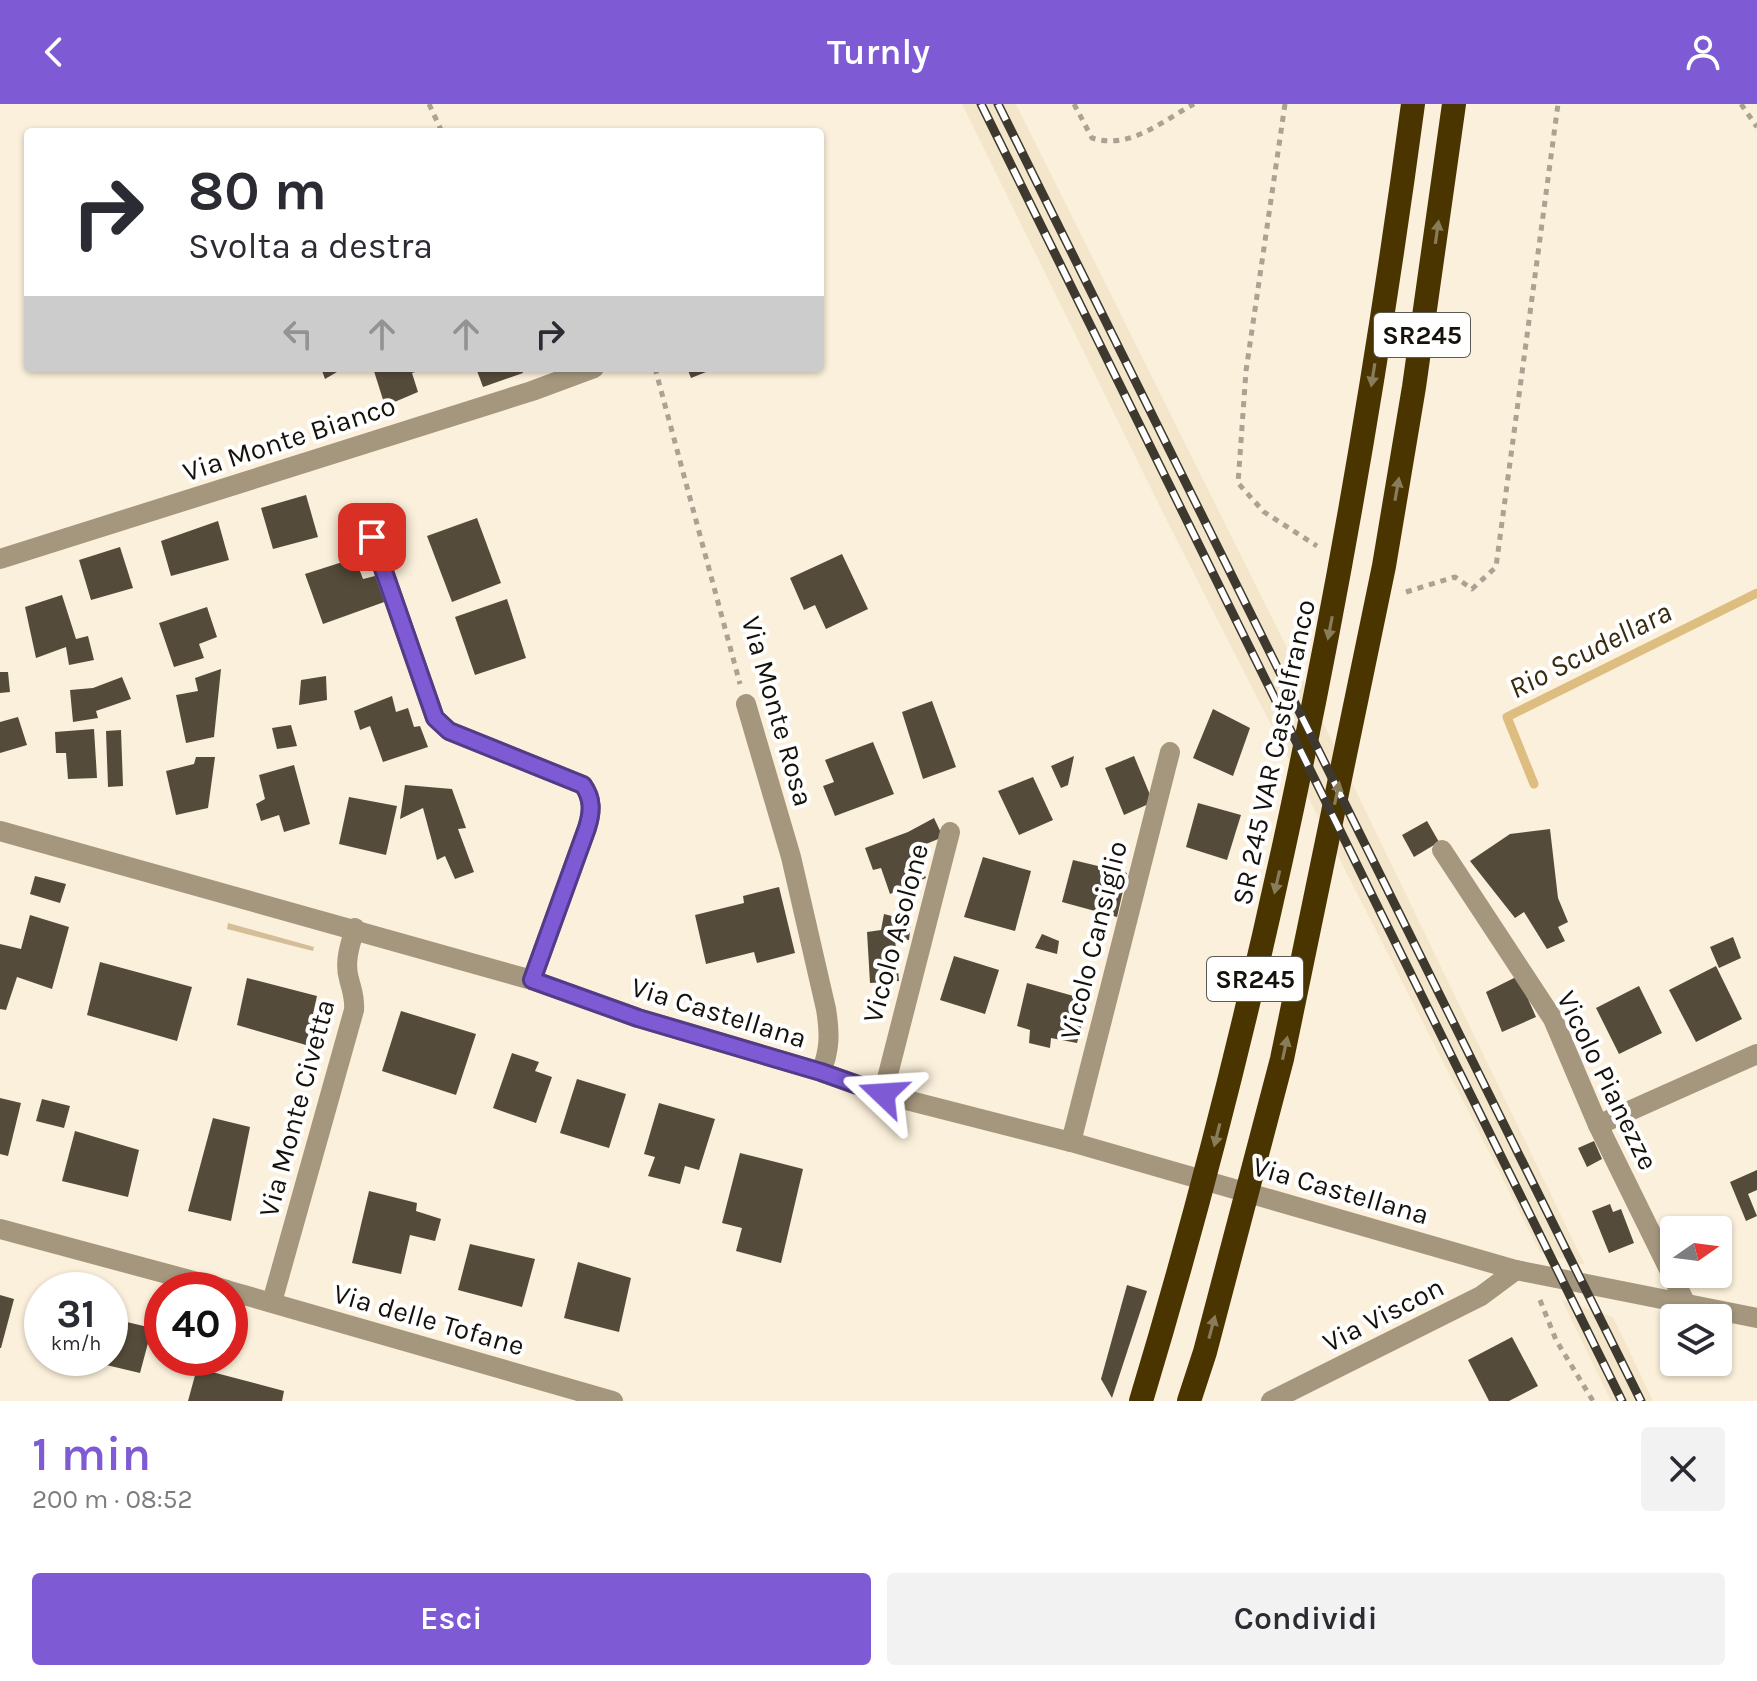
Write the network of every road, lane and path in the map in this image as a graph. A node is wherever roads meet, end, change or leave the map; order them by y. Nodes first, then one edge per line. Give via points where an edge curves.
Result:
1 (429, 104) edge
2 (1074, 104) edge
3 (1194, 104) edge
4 (1413, 104) edge
5 (1454, 104) edge
6 (1741, 104) edge
7 (1757, 127) edge
8 (440, 128) edge
9 (583, 372) edge
10 (656, 372) edge
11 (372, 537) dead end
12 (0, 559) edge
13 (746, 704) joint
14 (1170, 752) dead end
15 (0, 831) edge
16 (950, 832) dead end
17 (1442, 850) dead end
18 (355, 928) junction
19 (532, 980) junction
20 (1757, 1054) edge
21 (821, 1072) junction
22 (883, 1094) junction
23 (1598, 1125) junction
24 (1071, 1142) junction
25 (0, 1229) edge
26 (1516, 1270) junction
27 (161, 1272) edge
28 (248, 1295) edge
29 (272, 1302) junction
30 (1685, 1302) junction
31 (1545, 1312) dead end
32 (1757, 1318) edge
33 (613, 1401) edge
34 (1141, 1401) edge
35 (1189, 1401) edge
36 (1271, 1401) edge
37 (1593, 1401) edge

1 - 8 path
2 - 3 path via 1092,138 1108,143 1141,134
4 -> 34 highway, SR 245 VAR Castelfranco / SR245 via 1345,551 1280,869 1213,1152
35 -> 5 highway, SR245 via 1282,1059 1384,566
6 - 7 path
9 - 12 street, Via Monte Bianco
10 - 13 path, Via Monte Rosa
11 - 19 street via 435,718 449,731 583,785 589,794 591,816
13 - 21 street, Via Monte Rosa via 791,857 826,1009 830,1035
14 - 24 street, Vicolo Cansiglio
15 - 18 street, Via Castellana
16 - 22 street, Vicolo Asolone
17 - 23 street, Vicolo Pianezze via 1553,1019
18 - 19 street, Via Castellana
18 - 29 street, Via Monte Civetta via 347,957 354,1010
19 - 21 street, Via Castellana via 638,1018
20 - 23 street
21 - 22 street, Via Castellana
22 - 24 street, Via Castellana
23 - 30 street, Vicolo Pianezze
24 - 26 street, Via Castellana
25 - 27 street, Via delle Tofane
26 - 30 street, Via Castellana
26 - 36 street, Via Viscon via 1481,1296
28 - 29 street, Via delle Tofane
29 - 33 street, Via delle Tofane
30 - 32 street, Via Castellana
31 - 37 path

